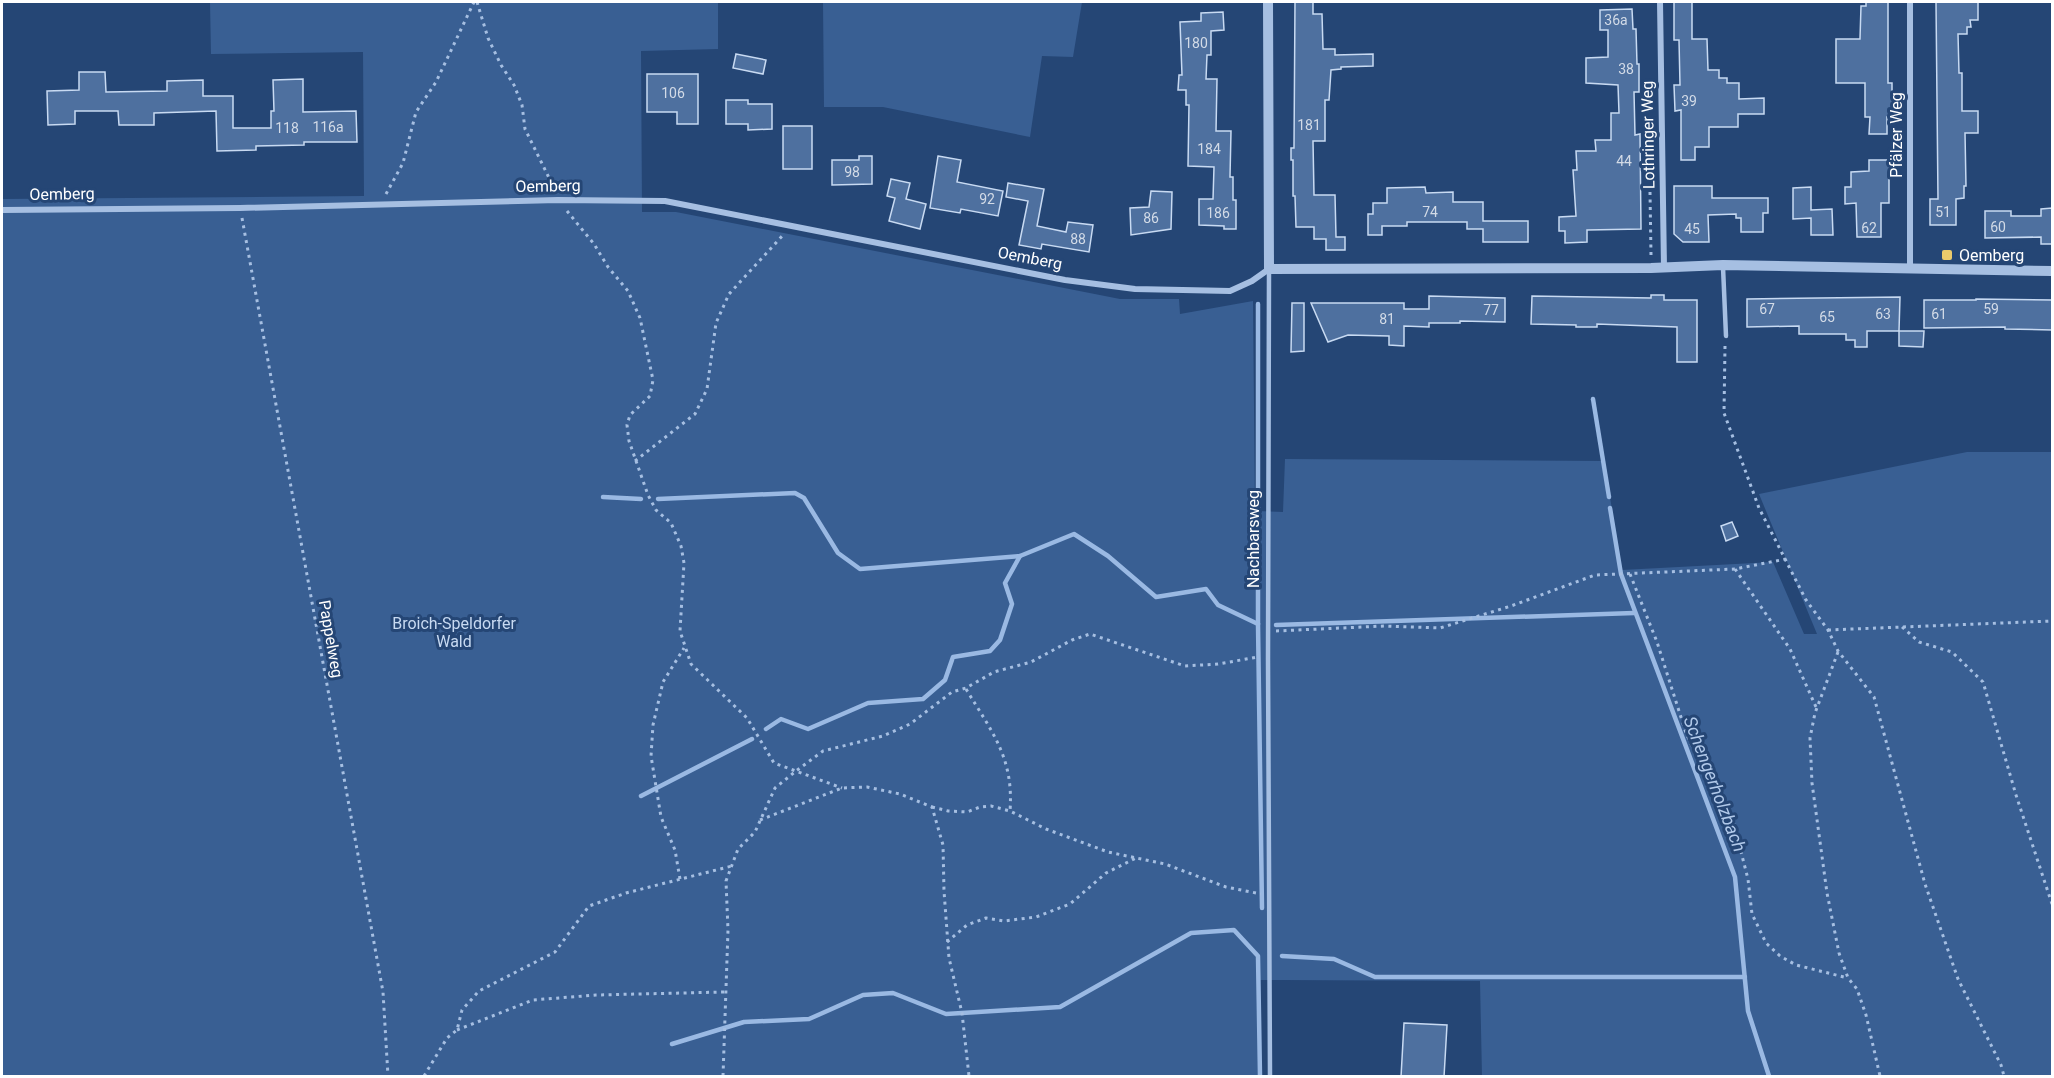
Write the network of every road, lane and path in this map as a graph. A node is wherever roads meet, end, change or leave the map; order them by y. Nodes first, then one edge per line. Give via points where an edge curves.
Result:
1 (476, 2) edge
2 (1268, 2) edge
3 (1660, 2) edge
4 (1910, 2) edge
5 (558, 200) junction
6 (381, 203) junction
7 (240, 207) junction
8 (2, 210) edge
9 (792, 225) junction
10 (1723, 266) junction
11 (1664, 268) junction
12 (1911, 268) junction
13 (1269, 269) junction
14 (2052, 271) edge
15 (1726, 336) joint
16 (635, 461) junction
17 (1786, 560) junction
18 (1735, 570) junction
19 (1630, 574) junction
20 (2052, 621) edge
21 (1902, 627) junction
22 (1828, 630) junction
23 (1268, 632) junction
24 (684, 648) junction
25 (1838, 651) junction
26 (1268, 659) junction
27 (966, 688) junction
28 (1817, 709) junction
29 (796, 771) junction
30 (842, 788) junction
31 (932, 807) junction
32 (1010, 811) junction
33 (760, 820) junction
34 (1136, 858) junction
35 (732, 866) junction
36 (680, 879) junction
37 (1269, 896) junction
38 (2052, 904) edge
39 (947, 942) junction
40 (1848, 978) junction
41 (726, 992) junction
42 (457, 1029) junction
43 (388, 1077) edge
44 (424, 1077) edge
45 (723, 1077) edge
46 (969, 1077) edge
47 (1270, 1077) edge
48 (1880, 1077) edge
49 (2004, 1077) edge

1 - 5 path via 488,39 514,85 525,129
1 - 6 path via 436,82 416,112 403,163
2 - 13 street, Nachbarsweg
3 - 11 street, Lothringer Weg
4 - 12 street, Pfälzer Weg
5 - 6 street, Oemberg
5 - 9 street, Oemberg via 665,201
5 - 16 path via 628,291 640,318 653,380 650,396 630,415 627,425
6 - 7 street, Oemberg
7 - 8 street, Oemberg
7 - 43 path, Pappelweg via 383,992
9 - 13 street, Oemberg via 1065,280 1135,289 1230,291
9 - 16 path via 729,294 716,323 707,389 694,414
10 - 11 street
10 - 12 street
10 - 15 lane
11 - 13 street
12 - 14 street
13 - 23 lane, Nachbarsweg
15 - 17 path via 1724,413 1759,508
16 - 24 path via 656,510 671,522 681,546 684,563 680,631
17 - 18 path
17 - 22 path via 1806,600
18 - 19 path
18 - 28 path via 1790,649
19 - 23 path via 1595,575 1440,628 1384,626
19 - 40 path via 1686,733 1733,821 1748,879 1752,914 1766,943 1796,965
20 - 21 path
21 - 22 path
21 - 38 path via 1918,642 1952,652 1983,682
22 - 25 path
23 - 26 lane, Nachbarsweg
24 - 29 path via 691,664 747,718 774,763
24 - 36 path via 663,682 651,756 661,817 675,850
25 - 28 path
25 - 49 path via 1874,697 1925,885 1958,979
26 - 27 path via 1185,666 1090,634 1031,662 994,672
26 - 37 lane, Nachbarsweg
27 - 29 path via 952,692 910,724 883,736 823,751
27 - 32 path via 1001,748 1010,777
28 - 40 path via 1810,738 1812,783 1827,893
29 - 30 path
29 - 33 path via 775,788
30 - 31 path via 900,794
30 - 33 path
31 - 32 path via 967,812 991,806
31 - 39 path via 943,845
32 - 34 path via 1046,829
33 - 35 path via 755,832 738,849
34 - 37 path via 1165,864 1226,887
34 - 39 path via 1106,873 1070,903 1036,917 1004,921 987,918 967,925
35 - 36 path
35 - 41 path via 726,881
36 - 42 path via 590,906 555,952 480,991 462,1010
37 - 47 lane, Nachbarsweg
39 - 46 path via 962,1013
40 - 48 path via 1857,989 1866,1015
41 - 42 path via 533,1000
41 - 45 path
42 - 44 path via 447,1038

